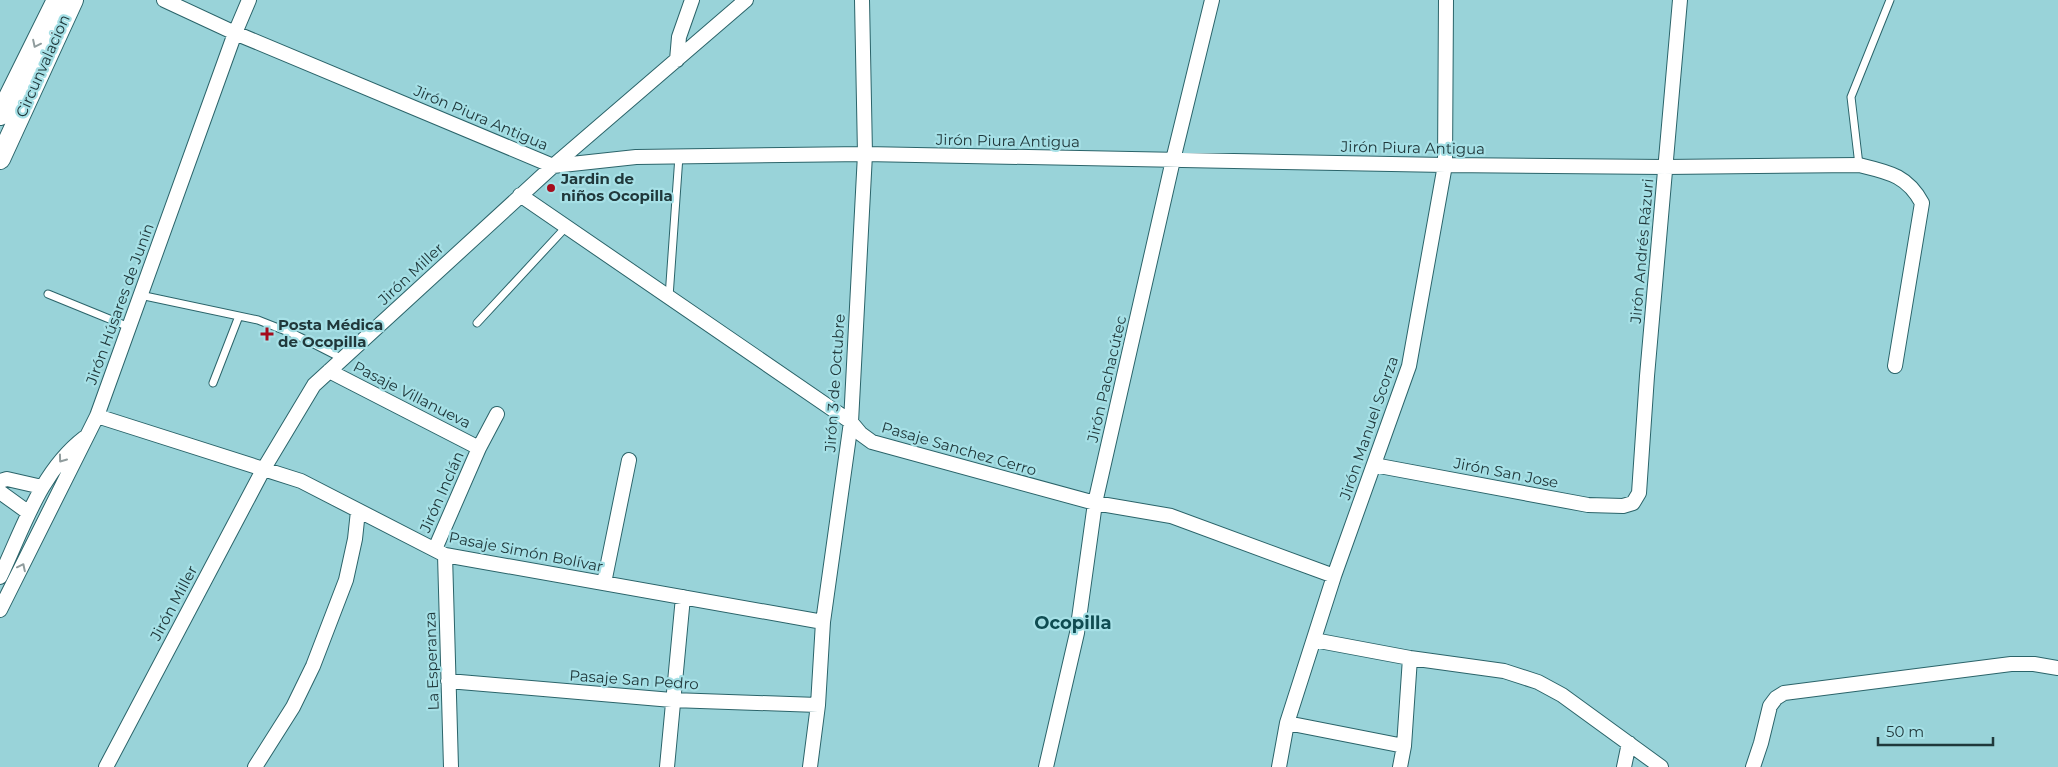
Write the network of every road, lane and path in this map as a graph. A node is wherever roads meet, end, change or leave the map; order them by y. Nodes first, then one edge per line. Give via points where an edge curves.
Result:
1 (57, 0) edge
2 (73, 0) edge
3 (164, 0) edge
4 (249, 0) edge
5 (692, 0) edge
6 (746, 0) edge
7 (862, 0) edge
8 (867, 0) edge
9 (1212, 0) edge
10 (1446, 0) edge
11 (1680, 0) edge
12 (1890, 0) edge
13 (235, 33) junction
14 (677, 60) junction
15 (0, 115) edge
16 (865, 154) junction
17 (679, 156) junction
18 (0, 159) edge
19 (1173, 160) junction
20 (1445, 165) junction
21 (1860, 165) junction
22 (553, 166) junction
23 (1665, 167) junction
24 (520, 195) junction
25 (566, 227) junction
26 (48, 294) dead end
27 (140, 295) junction
28 (669, 297) junction
29 (239, 316) junction
30 (478, 323) dead end
31 (129, 328) junction
32 (343, 358) junction
33 (1895, 366) dead end
34 (329, 371) junction
35 (213, 383) dead end
36 (497, 414) dead end
37 (97, 416) junction
38 (851, 422) junction
39 (86, 436) junction
40 (479, 448) junction
41 (629, 460) dead end
42 (1374, 465) junction
43 (263, 470) junction
44 (0, 481) edge
45 (42, 487) junction
46 (0, 492) edge
47 (1633, 503) joint
48 (1095, 504) junction
49 (358, 511) junction
50 (29, 513) junction
51 (440, 552) junction
52 (1334, 576) junction
53 (0, 577) edge
54 (604, 583) junction
55 (683, 597) junction
56 (0, 610) edge
57 (824, 622) junction
58 (1314, 640) junction
59 (1410, 658) junction
60 (2058, 668) edge
61 (448, 681) junction
62 (672, 700) junction
63 (818, 705) junction
64 (1287, 723) junction
65 (1629, 743) junction
66 (1404, 746) junction
67 (106, 767) edge
68 (255, 767) edge
69 (451, 767) edge
70 (667, 767) edge
71 (810, 767) edge
72 (1046, 767) edge
73 (1279, 767) edge
74 (1400, 767) edge
75 (1624, 767) edge
76 (1661, 767) edge
77 (1752, 767) edge

1 -> 15 street, Circunvalacion
2 - 18 street, Circunvalacion
3 - 13 street, Jirón Piura Antigua
4 - 13 street, Jirón Húsares de Junín
5 - 14 street via 679,37
6 - 14 street, Jirón Miller
7 - 8 street
7 - 16 street, Jirón 3 de Octubre
9 - 19 street, Jirón Pachacútec
10 - 20 street, Jirón Manuel Scorza
11 - 23 street, Jirón Andrés Rázuri
12 - 21 lane via 1851,97
13 - 22 street, Jirón Piura Antigua
13 - 27 street, Jirón Húsares de Junín
14 - 22 street, Jirón Miller
16 - 17 street, Jirón Piura Antigua
16 - 19 street, Jirón Piura Antigua
16 - 38 street, Jirón 3 de Octubre
17 - 22 street, Jirón Piura Antigua
17 - 28 lane
19 - 20 street, Jirón Piura Antigua
19 - 48 street, Jirón Pachacútec
20 - 23 street, Jirón Piura Antigua
20 - 42 street, Jirón Manuel Scorza via 1410,366
21 - 23 street, Jirón Piura Antigua
21 - 33 street, Jirón Piura Antigua via 1902,179 1915,189 1922,203
22 - 24 street, Jirón Miller
23 - 47 street, Jirón Andrés Rázuri via 1639,493
24 - 25 street, Pasaje Sanchez Cerro
24 - 32 street, Jirón Miller
25 - 28 street, Pasaje Sanchez Cerro
25 - 30 lane
26 - 31 lane
27 - 29 lane
27 - 31 street, Jirón Húsares de Junín
28 - 38 street, Pasaje Sanchez Cerro
29 - 32 lane via 296,335
29 - 35 lane
31 - 37 street, Jirón Húsares de Junín
32 - 34 street, Jirón Miller
34 - 40 street, Pasaje Villanueva
34 - 43 street, Jirón Miller via 314,385
36 - 40 street, Jirón Inclán
37 - 39 street, Jirón Húsares de Junín
37 - 43 street, Pasaje Simón Bolívar
38 - 48 street, Pasaje Sanchez Cerro via 872,442
38 - 57 street, Jirón 3 de Octubre
39 -> 45 street via 68,450
56 -> 39 street, Jirón Húsares de Junín
40 - 51 street, Jirón Inclán
41 - 54 street
42 - 47 street, Jirón San Jose via 1588,505 1623,506
42 - 52 street, Jirón Manuel Scorza
43 - 49 street, Pasaje Simón Bolívar via 302,481
43 - 67 street, Jirón Miller
44 - 45 street via 7,479
45 - 50 street
46 - 50 street
48 - 52 street, Pasaje Sanchez Cerro via 1171,516
48 - 72 street, Jirón Pachacútec via 1077,632
49 - 51 street, Pasaje Simón Bolívar
49 - 68 street via 346,580 313,666 293,707
50 - 53 street
51 - 54 street, Pasaje Simón Bolívar
51 - 61 street, La Esperanza
52 - 58 street, Jirón Manuel Scorza
54 - 55 street, Pasaje Simón Bolívar
55 - 57 street, Pasaje Simón Bolívar
55 - 62 street
57 - 63 street, Jirón 3 de Octubre
58 - 59 street
58 - 64 street, Jirón Manuel Scorza
59 - 65 street via 1504,671 1538,682 1562,695
59 - 66 street
60 - 77 street via 2011,664 1784,693 1770,706
61 - 62 street, Pasaje San Pedro
61 - 69 street, La Esperanza
62 - 63 street, Pasaje San Pedro
62 - 70 street
63 - 71 street, Jirón 3 de Octubre
64 - 66 street
64 - 73 street, Jirón Manuel Scorza
65 - 75 street
65 - 76 street
66 - 74 street

